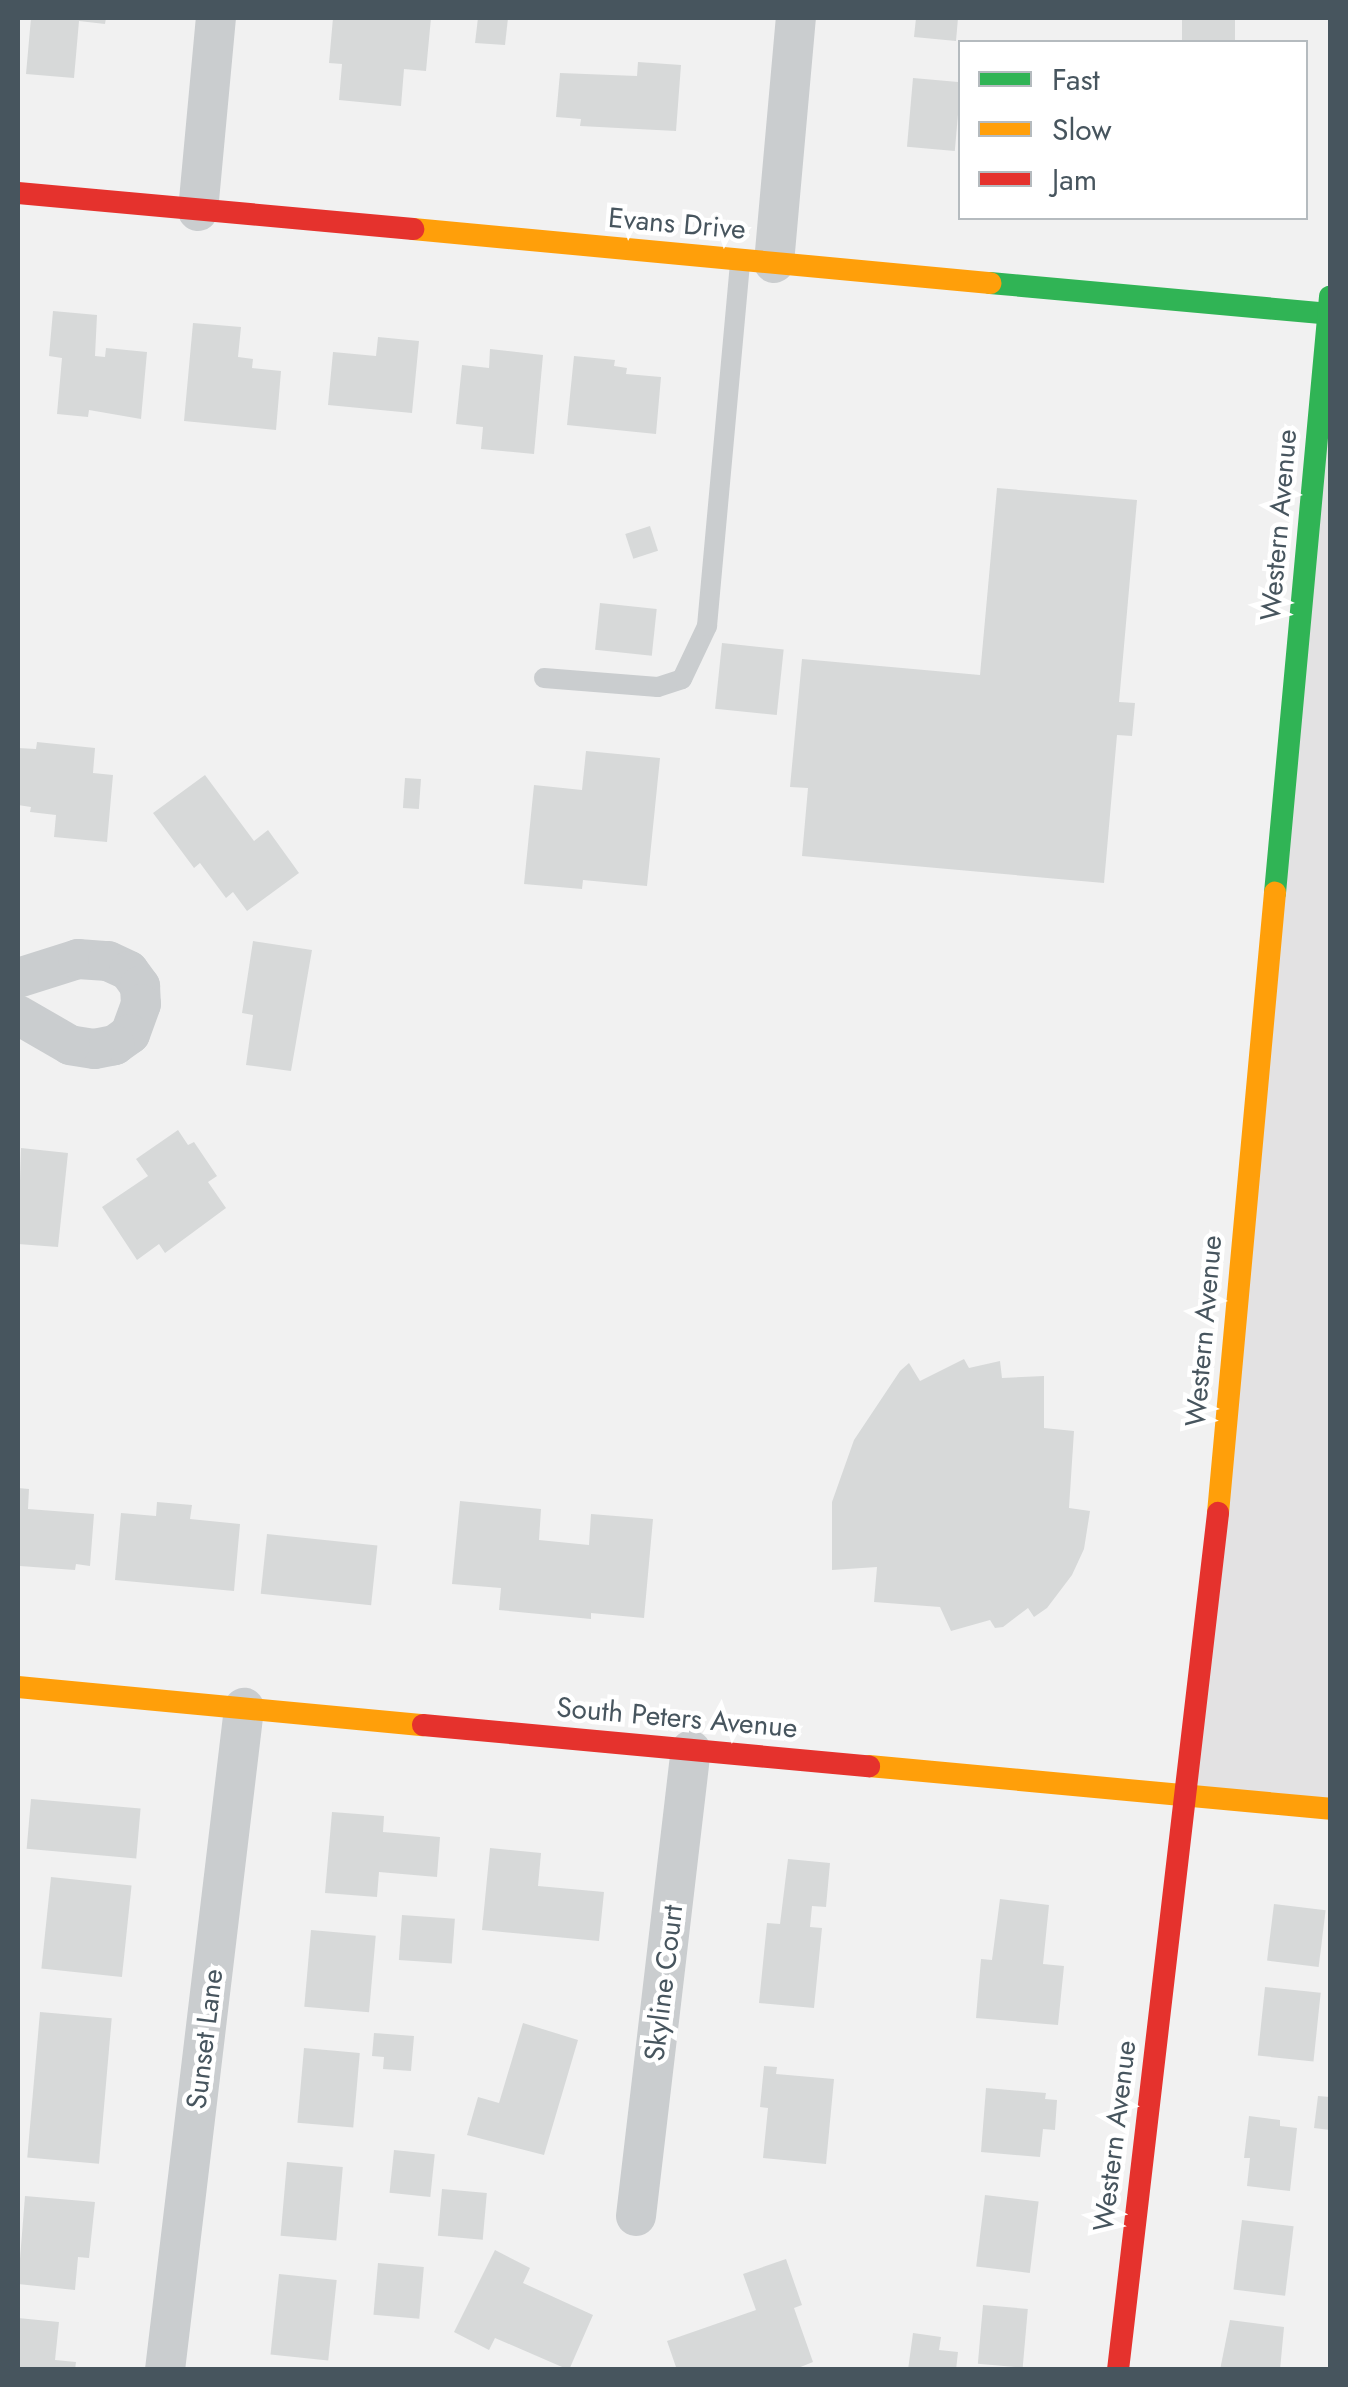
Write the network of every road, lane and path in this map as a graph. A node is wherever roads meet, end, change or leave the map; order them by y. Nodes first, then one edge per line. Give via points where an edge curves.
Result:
1 (216, 18) edge
2 (796, 18) edge
3 (18, 193) edge
4 (198, 211) junction
5 (757, 262) junction
6 (1330, 308) edge
7 (544, 678) dead end
8 (18, 978) edge
9 (18, 1015) edge
10 (18, 1687) edge
11 (244, 1708) junction
12 (691, 1750) junction
13 (1186, 1795) junction
14 (1330, 1809) edge
15 (636, 2216) dead end
16 (165, 2370) edge
17 (1118, 2370) edge

1 - 4 street
2 - 5 street
3 - 4 street, Evans Drive
4 - 5 street, Evans Drive
5 - 6 street, Evans Drive
5 - 7 lane via 707,626 682,679 658,687
6 - 13 street, Western Avenue
8 - 9 street via 78,959 108,961 129,971 140,986 141,1004 130,1034 94,1050 70,1045
10 - 11 street, South Peters Avenue
11 - 12 street, South Peters Avenue
11 - 16 street, Sunset Lane
12 - 13 street, South Peters Avenue
12 - 15 street, Skyline Court
13 - 14 street, South Peters Avenue
13 - 17 street, Western Avenue

